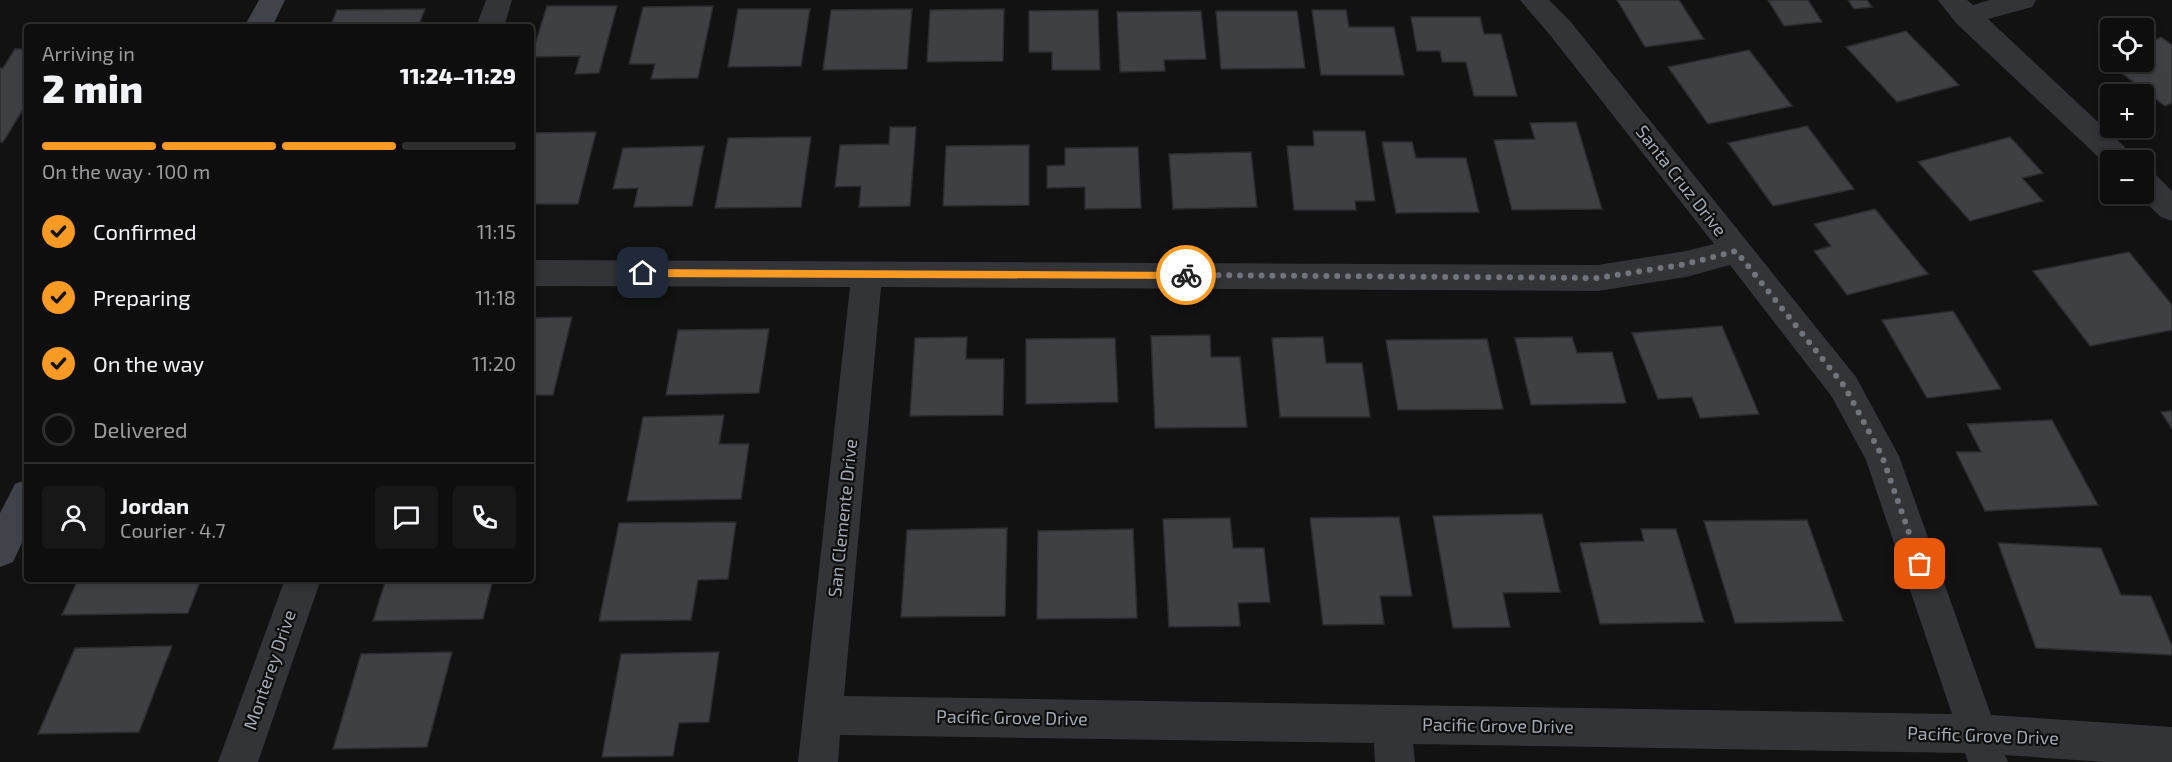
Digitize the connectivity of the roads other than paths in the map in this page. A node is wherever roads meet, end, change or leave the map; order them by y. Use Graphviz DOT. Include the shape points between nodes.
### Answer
graph roads {
  1 [pos="272,0"];
  2 [pos="500,0"];
  3 [pos="1533,0"];
  4 [pos="2023,0"];
  5 [pos="1959,8"];
  6 [pos="260,24"];
  7 [pos="491,24"];
  8 [pos="2109,150"];
  9 [pos="2154,192"];
  10 [pos="2172,209"];
  11 [pos="1736,251"];
  12 [pos="534,273"];
  13 [pos="867,273"];
  14 [pos="24,501"];
  15 [pos="0,550"];
  16 [pos="302,582"];
  17 [pos="823,716"];
  18 [pos="1392,724"];
  19 [pos="2172,747"];
  20 [pos="1983,748"];
  21 [pos="238,762"];
  22 [pos="818,762"];
  23 [pos="1395,762"];
  1 -- 6 [label="main road"];
  2 -- 7 [label="street"];
  3 -- 11 [label="street, Santa Cruz Drive" via="1560,28"];
  4 -- 5 [label="street"];
  5 -- 8 [label="street"];
  9 -- 10 [label="street"];
  11 -- 13 [label="street" via="1686,264 1598,278"];
  11 -- 20 [label="street, Santa Cruz Drive" via="1845,387 1882,456"];
  12 -- 13 [label="street"];
  13 -- 17 [label="street, San Clemente Drive"];
  14 -- 15 [label="main road"];
  16 -- 21 [label="street, Monterey Drive"];
  17 -- 18 [label="street, Pacific Grove Drive"];
  17 -- 22 [label="street, San Clemente Drive"];
  18 -- 20 [label="street, Pacific Grove Drive"];
  18 -- 23 [label="street"];
  19 -- 20 [label="street, Pacific Grove Drive"];
}
